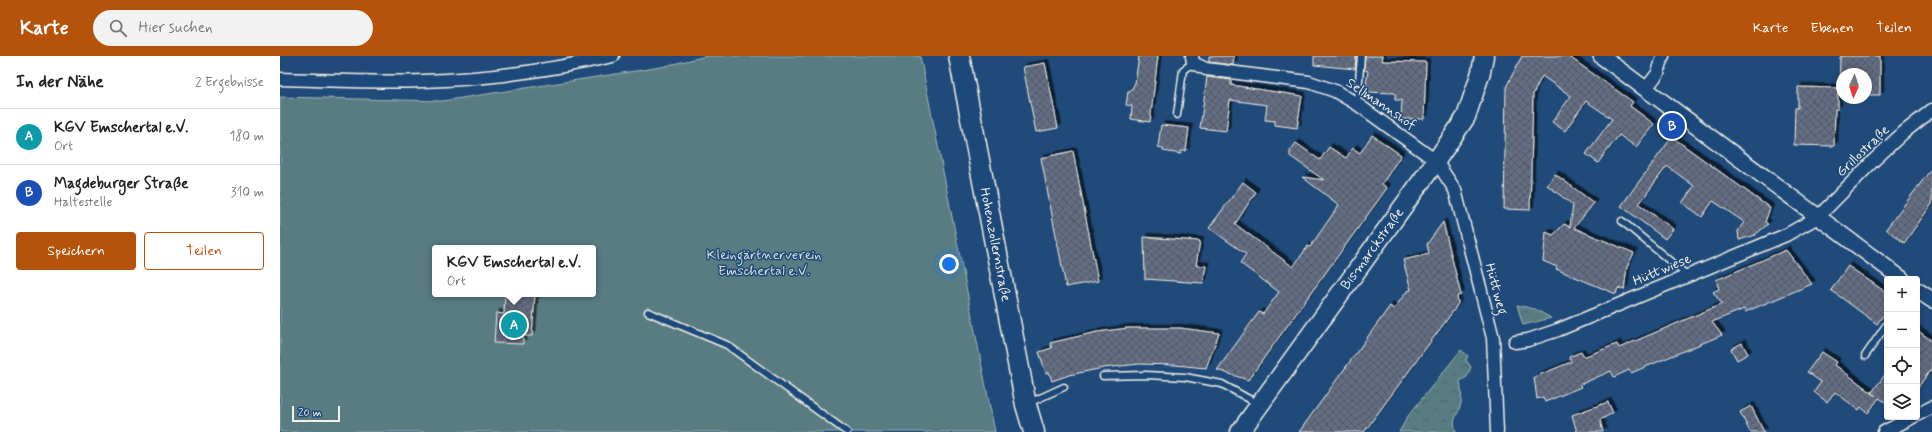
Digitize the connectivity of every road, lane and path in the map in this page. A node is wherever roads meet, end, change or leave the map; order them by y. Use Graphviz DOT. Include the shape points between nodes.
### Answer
graph roads {
  1 [pos="613,56"];
  2 [pos="959,56"];
  3 [pos="1361,56"];
  4 [pos="1484,56"];
  5 [pos="1601,56"];
  6 [pos="1663,56"];
  7 [pos="588,59"];
  8 [pos="1192,59"];
  9 [pos="280,79"];
  10 [pos="1645,90"];
  11 [pos="1357,104"];
  12 [pos="1932,110"];
  13 [pos="1177,115"];
  14 [pos="1436,161"];
  15 [pos="1818,217"];
  16 [pos="1622,221"];
  17 [pos="1688,276"];
  18 [pos="1898,276"];
  19 [pos="1920,292"];
  20 [pos="1932,300"];
  21 [pos="648,312"];
  22 [pos="1884,328"];
  23 [pos="1515,342"];
  24 [pos="1865,356"];
  25 [pos="1103,376"];
  26 [pos="1064,387"];
  27 [pos="1026,405"];
  28 [pos="1260,405"];
  29 [pos="1932,407"];
  30 [pos="1920,413"];
  31 [pos="1907,420"];
  32 [pos="847,432"];
  33 [pos="1034,432"];
  34 [pos="1240,432"];
  35 [pos="1497,432"];
  36 [pos="1884,432"];
  1 -- 7 [label="street"];
  2 -- 27 [label="main road, Hohenzollernstraße"];
  3 -- 11 [label="lane"];
  4 -- 14 [label="main road, Bismarckstraße" via="1466,117"];
  5 -- 10 [label="street"];
  6 -- 10 [label="street" via="1658,73"];
  7 -- 9 [label="street" via="507,74 423,81"];
  8 -- 11 [label="street, Sellmannshof" via="1206,69 1309,82 1336,91"];
  8 -- 13 [label="lane" via="1183,70"];
  10 -- 15 [label="street"];
  11 -- 14 [label="street, Sellmannshof"];
  12 -- 15 [label="street, Grillostraße" via="1873,161"];
  14 -- 28 [label="main road, Bismarckstraße"];
  14 -- 35 [label="street, Hüttweg" via="1455,190 1493,338"];
  15 -- 17 [label="street, Hüttwiese" via="1786,235"];
  15 -- 18 [label="street"];
  16 -- 17 [label="lane"];
  17 -- 23 [label="street, Hüttwiese" via="1558,330"];
  19 -- 20 [label="street"];
  21 -- 32 [label="lane" via="727,345"];
  22 -- 24 [label="lane"];
  25 -- 28 [label="lane" via="1185,377 1222,384"];
  26 -- 27 [label="lane"];
  27 -- 33 [label="main road, Hohenzollernstraße"];
  28 -- 34 [label="main road, Bismarckstraße"];
  29 -- 30 [label="street"];
  31 -- 36 [label="street"];
}
